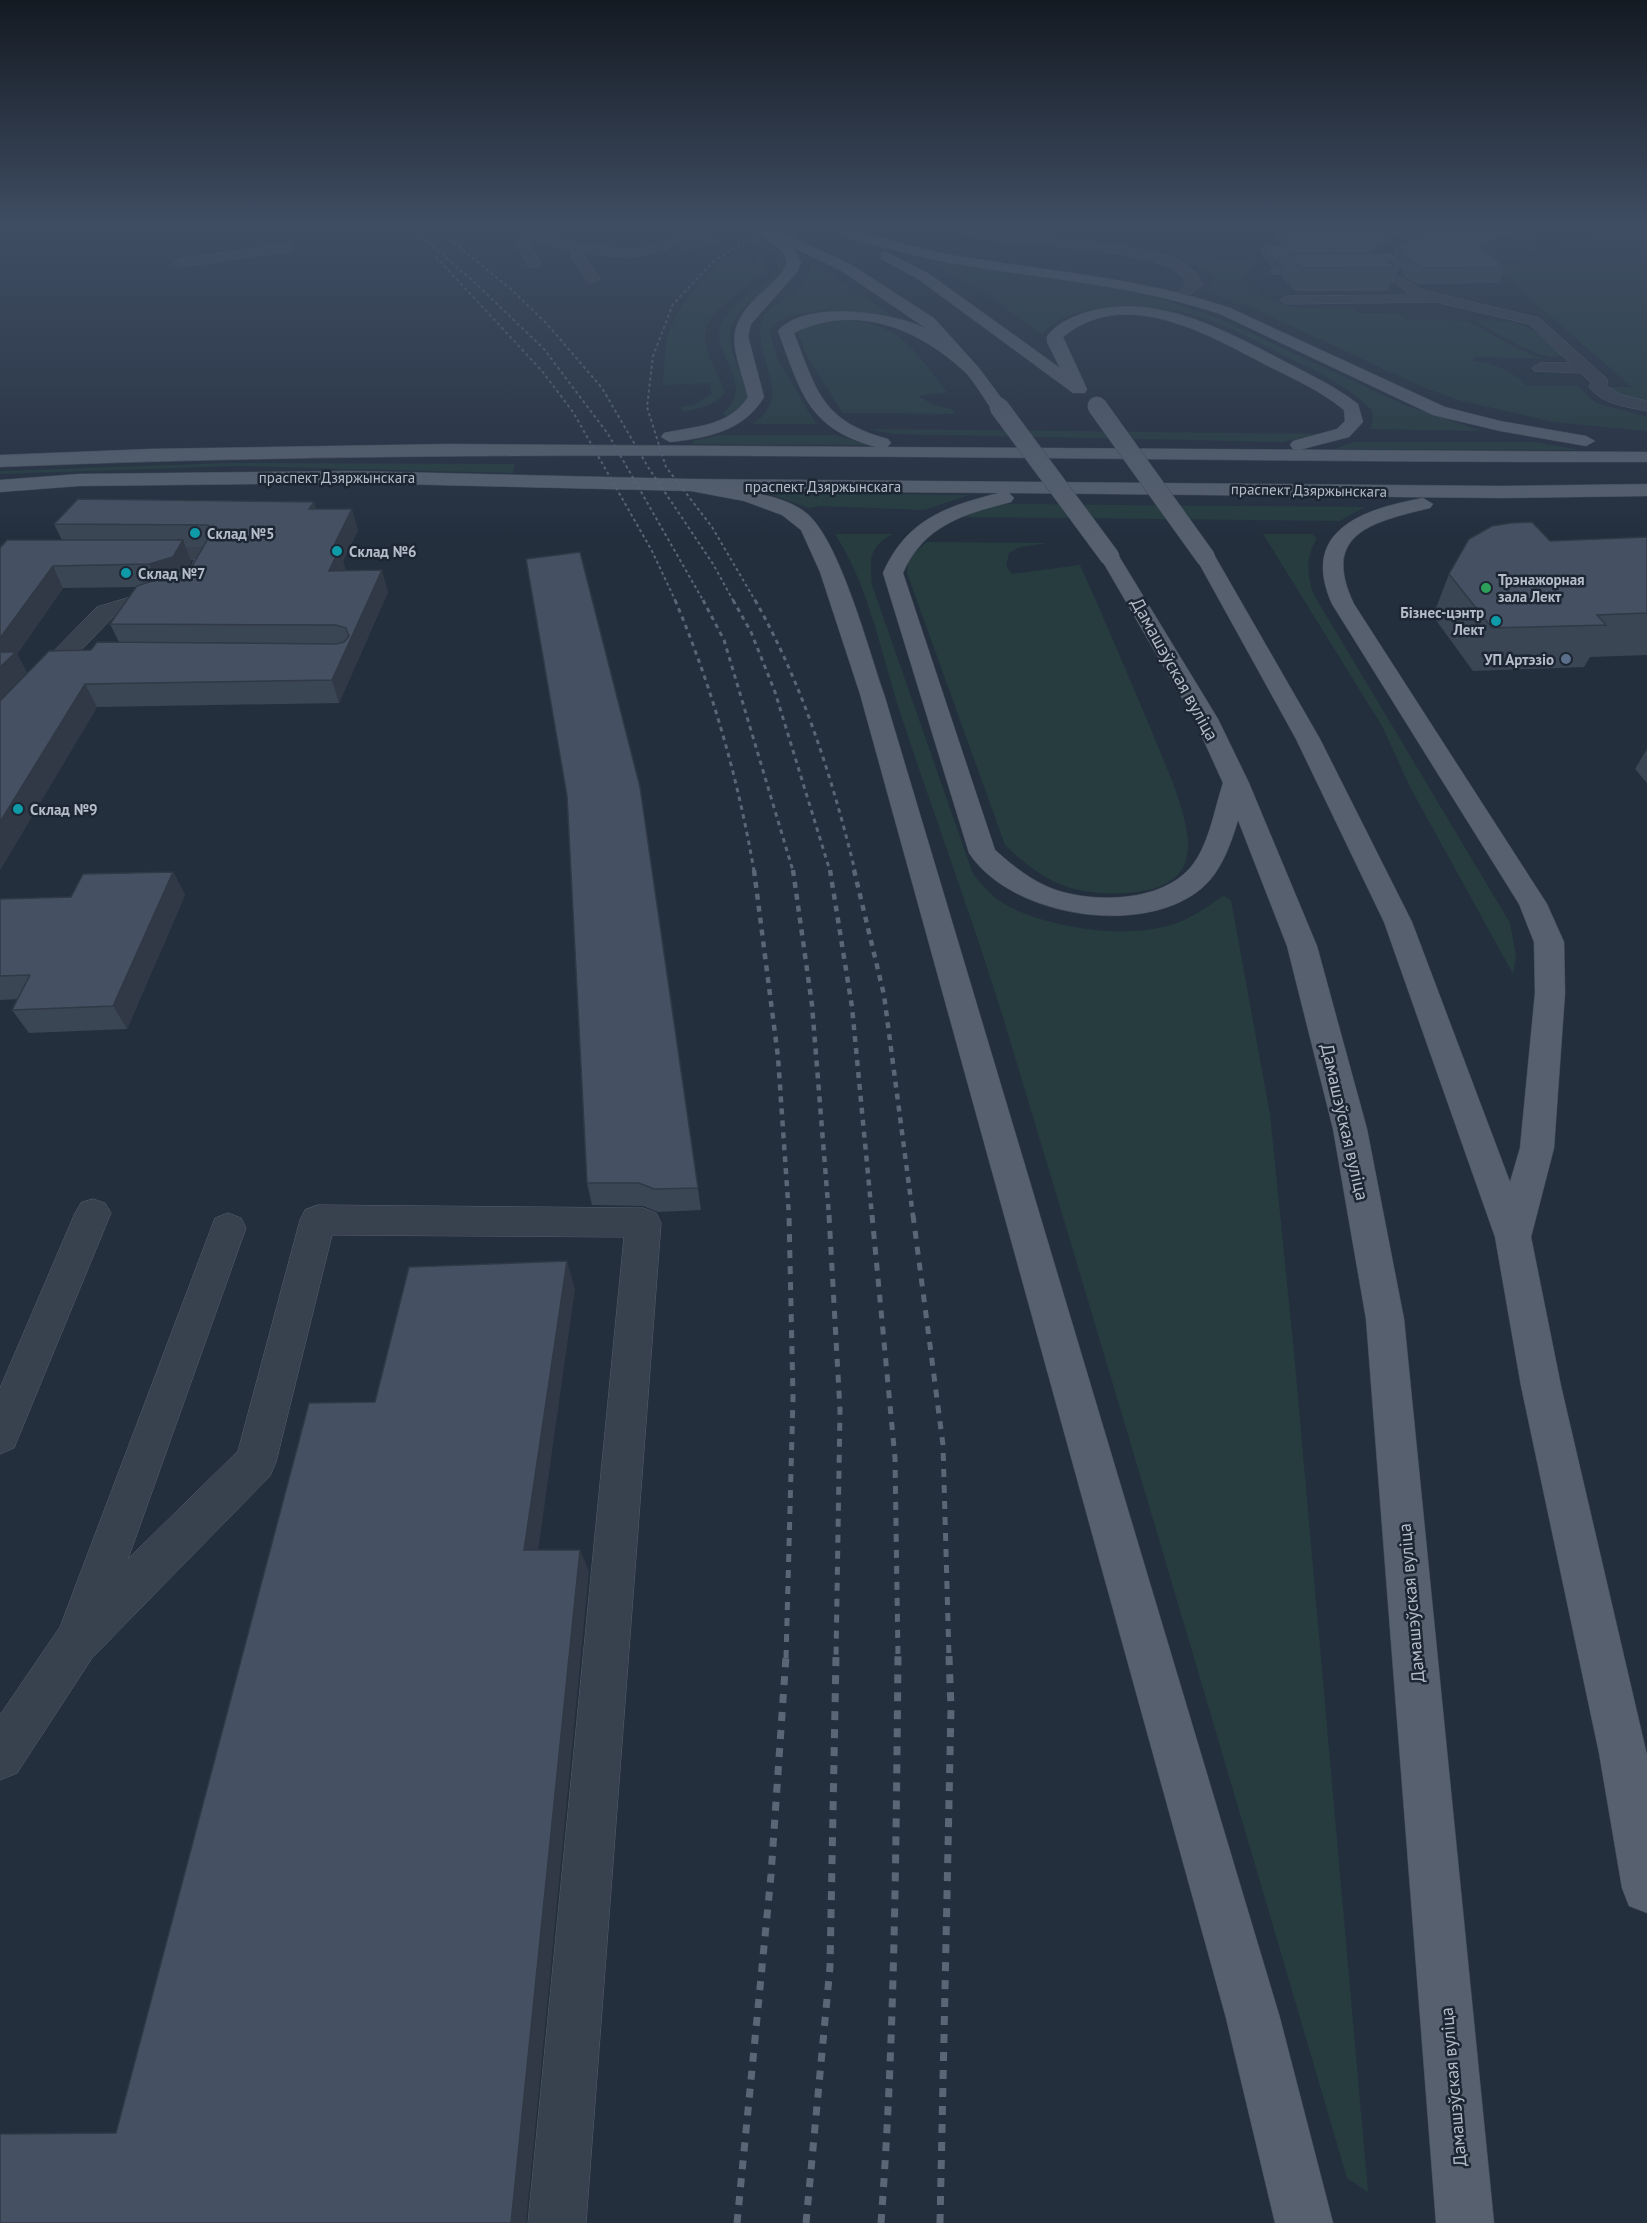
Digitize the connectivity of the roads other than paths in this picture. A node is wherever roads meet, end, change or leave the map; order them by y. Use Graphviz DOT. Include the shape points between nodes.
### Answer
graph roads {
  1 [pos="741,331"];
  2 [pos="787,331"];
  3 [pos="918,331"];
  4 [pos="937,331"];
  5 [pos="999,331"];
  6 [pos="1060,331"];
  7 [pos="1209,331"];
  8 [pos="1267,331"];
  9 [pos="1545,331"];
  10 [pos="1540,368"];
  11 [pos="1585,368"];
  12 [pos="972,371"];
  13 [pos="1079,389"];
  14 [pos="1647,406"];
  15 [pos="1647,446"];
  16 [pos="559,450"];
  17 [pos="973,453"];
  18 [pos="1202,456"];
  19 [pos="1647,457"];
  20 [pos="0,461"];
  21 [pos="691,485"];
  22 [pos="0,486"];
  23 [pos="1090,488"];
  24 [pos="1647,490"];
  25 [pos="1502,492"];
  26 [pos="128,553"];
  27 [pos="63,656"];
  28 [pos="98,656"];
  29 [pos="0,720"];
  30 [pos="1236,783"];
  31 [pos="93,1213"];
  32 [pos="228,1228"];
  33 [pos="1513,1237"];
  34 [pos="0,1435"];
  35 [pos="76,1642"];
  36 [pos="1623,1753"];
  37 [pos="0,1756"];
  38 [pos="1647,1818"];
  39 [pos="1647,1888"];
  40 [pos="557,2223"];
  41 [pos="1304,2223"];
  42 [pos="1465,2223"];
  1 -- 16 [label="main road" via="756,397 749,409 731,422 701,432"];
  2 -- 17 [label="main road" via="811,395 840,429 852,436 896,445"];
  3 -- 12 [label="main road"];
  4 -- 12 [label="main road, Дамашэўская вуліца"];
  5 -- 13 [label="main road"];
  6 -- 13 [label="main road" via="1055,336"];
  7 -- 18 [label="main road" via="1326,389 1352,408 1354,422 1327,439"];
  8 -- 15 [label="main road" via="1440,411 1523,431"];
  9 -- 11 [label="lane"];
  10 -- 11 [label="lane"];
  11 -- 14 [label="lane" via="1600,382 1597,387 1616,399"];
  12 -- 30 [label="main road, Дамашэўская вуліца, bridge" via="1110,557 1206,719"];
  13 -- 33 [label="main road, bridge" via="1097,406 1206,558 1308,739 1398,922"];
  16 -- 17 [label="main road, праспект Дзяржынскага"];
  16 -- 20 [label="main road, праспект Дзяржынскага" via="114,455"];
  17 -- 18 [label="main road, праспект Дзяржынскага"];
  18 -- 19 [label="main road, праспект Дзяржынскага"];
  21 -- 22 [label="main road, праспект Дзяржынскага" via="354,477 80,480"];
  21 -- 23 [label="main road, праспект Дзяржынскага"];
  21 -- 41 [label="main road" via="748,497 798,516 825,559 872,694 1252,2018"];
  23 -- 25 [label="main road, праспект Дзяржынскага"];
  23 -- 30 [label="main road" via="1004,498 948,514 935,520 906,546 893,573 983,853 1008,877 1046,896 1076,904 1114,906 1158,901 1192,883 1209,862"];
  24 -- 25 [label="main road, праспект Дзяржынскага"];
  25 -- 33 [label="main road" via="1381,513 1340,538 1331,563 1343,604 1533,903 1549,942 1550,993 1537,1148"];
  26 -- 27 [label="lane" via="210,553 191,585 105,612"];
  27 -- 28 [label="lane"];
  27 -- 29 [label="lane"];
  30 -- 42 [label="main road, Дамашэўская вуліца" via="1302,946 1350,1129 1385,1319"];
  31 -- 34 [label="lane"];
  32 -- 35 [label="lane"];
  33 -- 36 [label="main road"];
  35 -- 37 [label="lane"];
  35 -- 40 [label="lane" via="256,1462 318,1220 643,1223"];
  36 -- 38 [label="main road"];
  36 -- 39 [label="main road"];
}
